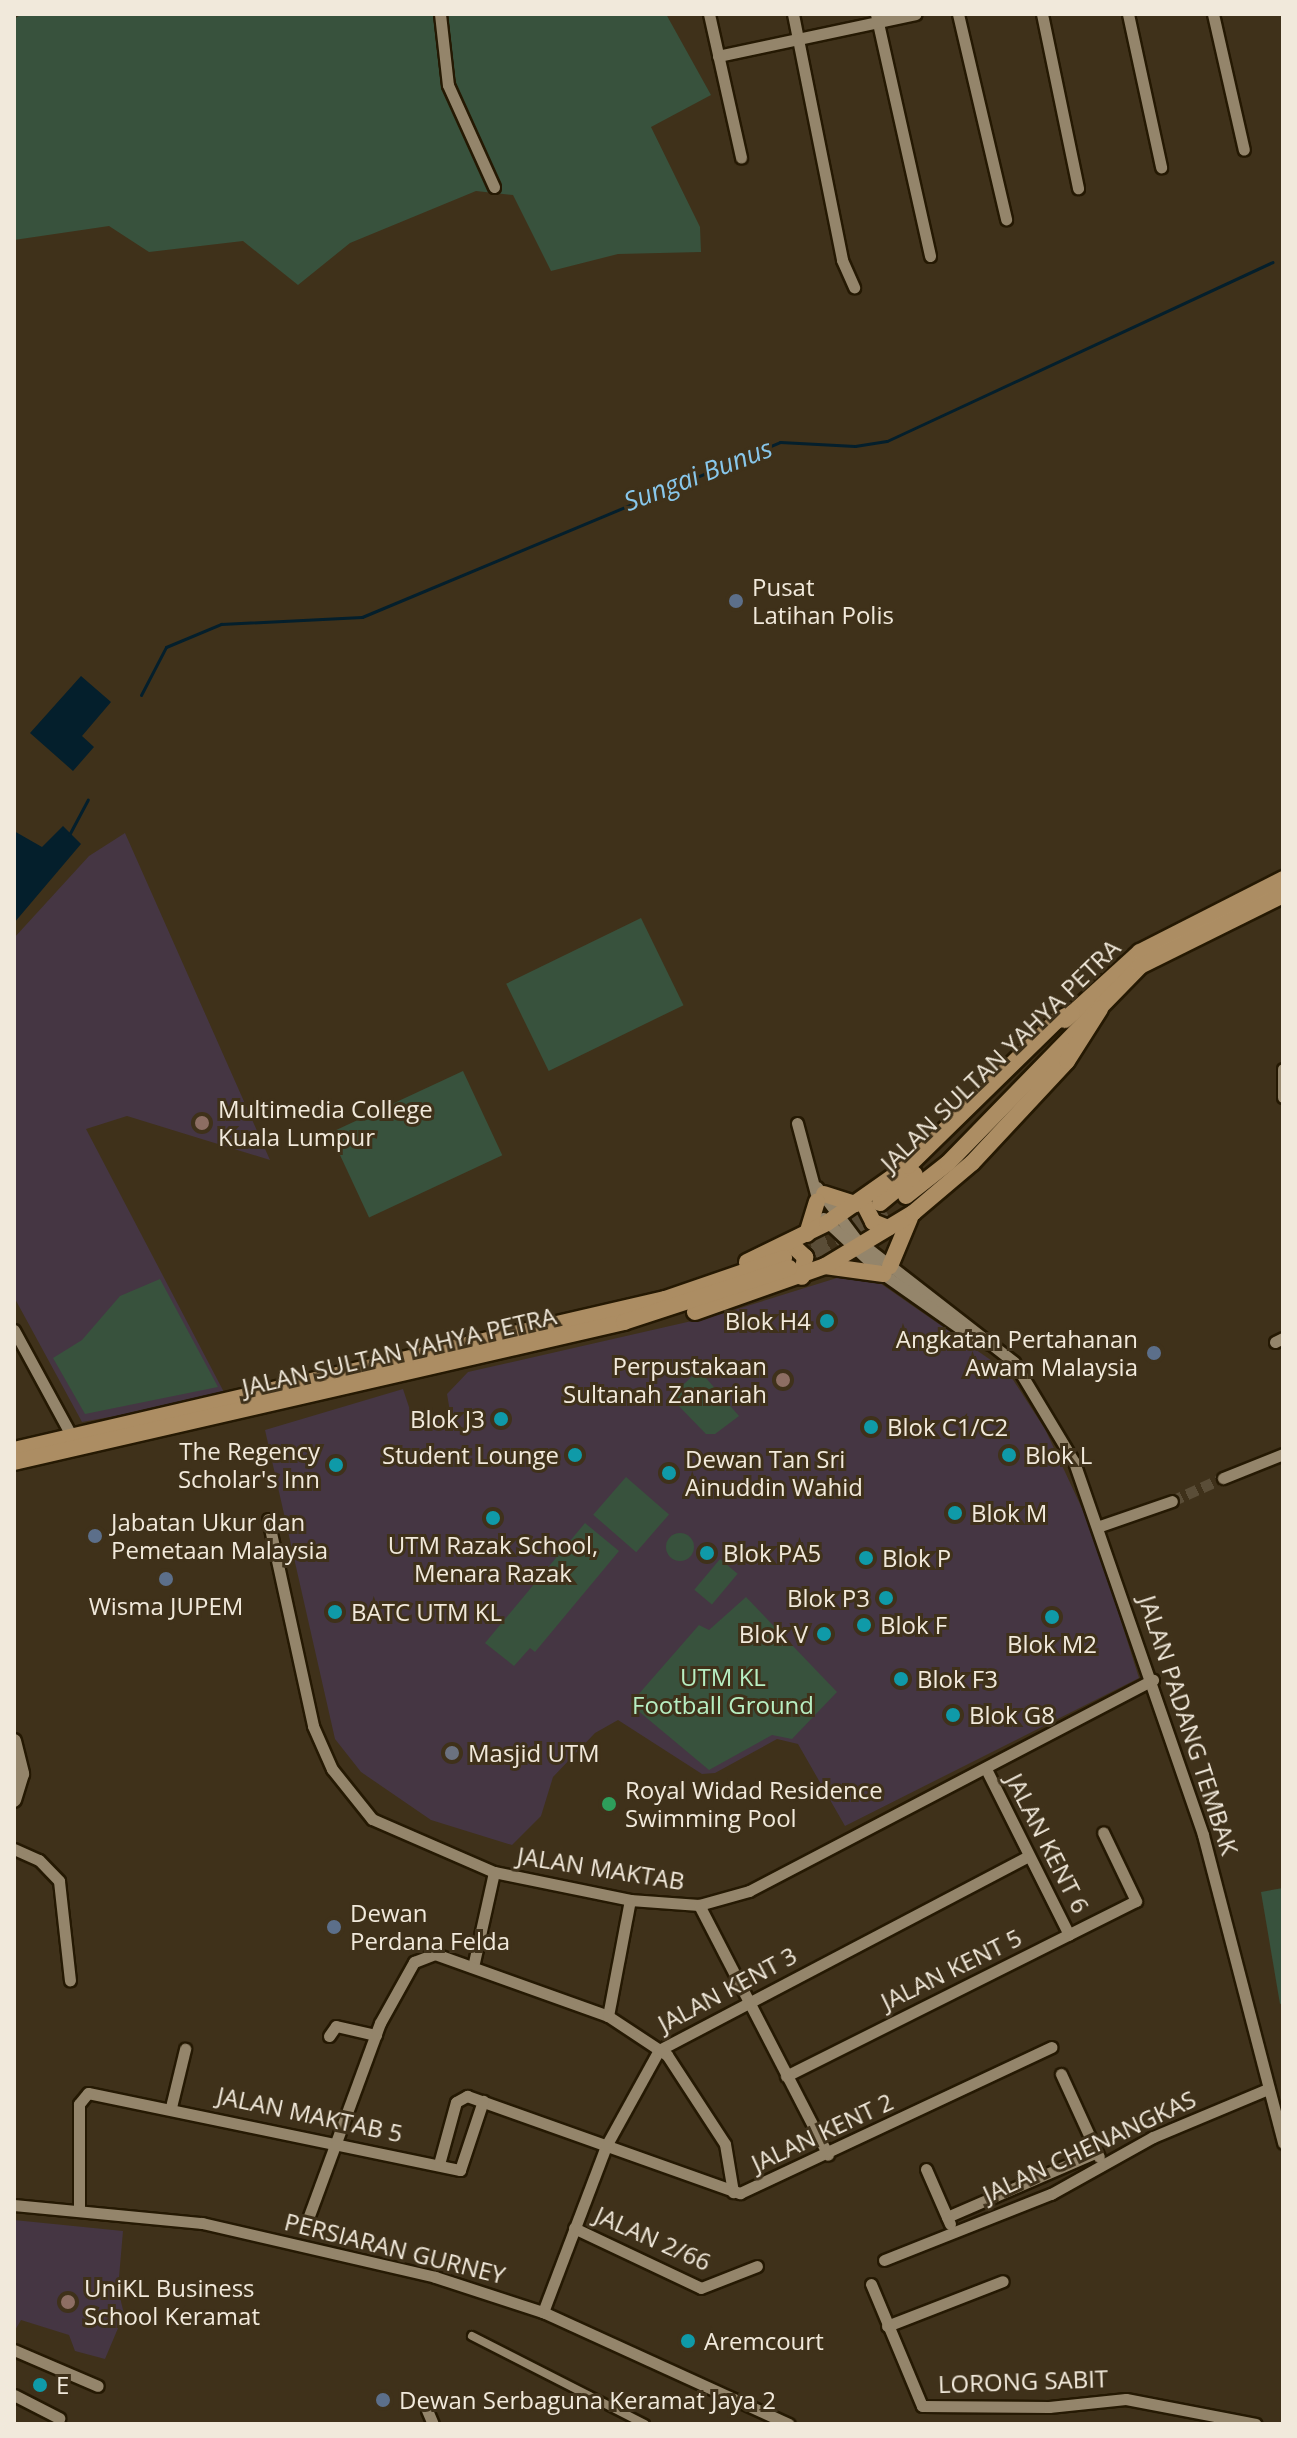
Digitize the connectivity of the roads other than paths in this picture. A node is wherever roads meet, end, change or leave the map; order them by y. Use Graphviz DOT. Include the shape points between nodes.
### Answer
graph roads {
  1 [pos="440,14"];
  2 [pos="709,14"];
  3 [pos="793,14"];
  4 [pos="916,14"];
  5 [pos="958,14"];
  6 [pos="1042,14"];
  7 [pos="1128,14"];
  8 [pos="1213,14"];
  9 [pos="877,18"];
  10 [pos="798,39"];
  11 [pos="718,56"];
  12 [pos="1244,150"];
  13 [pos="741,157"];
  14 [pos="1161,167"];
  15 [pos="494,187"];
  16 [pos="1078,188"];
  17 [pos="1006,219"];
  18 [pos="930,256"];
  19 [pos="854,287"];
  20 [pos="1283,879"];
  21 [pos="1283,895"];
  22 [pos="1100,1009"];
  23 [pos="1072,1013"];
  24 [pos="1283,1069"];
  25 [pos="1283,1097"];
  26 [pos="797,1123"];
  27 [pos="819,1194"];
  28 [pos="859,1202"];
  29 [pos="913,1213"];
  30 [pos="884,1214"];
  31 [pos="831,1220"];
  32 [pos="807,1234"];
  33 [pos="858,1248"];
  34 [pos="791,1262"];
  35 [pos="825,1266"];
  36 [pos="886,1270"];
  37 [pos="582,1325"];
  38 [pos="14,1330"];
  39 [pos="238,1407"];
  40 [pos="72,1437"];
  41 [pos="14,1450"];
  42 [pos="1283,1454"];
  43 [pos="14,1462"];
  44 [pos="1223,1478"];
  45 [pos="1172,1501"];
  46 [pos="268,1519"];
  47 [pos="1100,1526"];
  48 [pos="1153,1680"];
  49 [pos="14,1741"];
  50 [pos="987,1771"];
  51 [pos="14,1800"];
  52 [pos="1103,1832"];
  53 [pos="14,1849"];
  54 [pos="1028,1856"];
  55 [pos="494,1872"];
  56 [pos="630,1900"];
  57 [pos="699,1905"];
  58 [pos="1069,1935"];
  59 [pos="473,1967"];
  60 [pos="70,1980"];
  61 [pos="749,2002"];
  62 [pos="608,2016"];
  63 [pos="376,2035"];
  64 [pos="329,2036"];
  65 [pos="1051,2047"];
  66 [pos="185,2049"];
  67 [pos="659,2050"];
  68 [pos="1061,2074"];
  69 [pos="786,2076"];
  70 [pos="1268,2089"];
  71 [pos="483,2101"];
  72 [pos="171,2107"];
  73 [pos="336,2143"];
  74 [pos="1283,2143"];
  75 [pos="606,2146"];
  76 [pos="1097,2152"];
  77 [pos="828,2155"];
  78 [pos="439,2164"];
  79 [pos="1103,2165"];
  80 [pos="926,2169"];
  81 [pos="733,2192"];
  82 [pos="14,2205"];
  83 [pos="79,2210"];
  84 [pos="947,2217"];
  85 [pos="306,2224"];
  86 [pos="574,2228"];
  87 [pos="953,2232"];
  88 [pos="884,2260"];
  89 [pos="757,2266"];
  90 [pos="1003,2281"];
  91 [pos="871,2284"];
  92 [pos="543,2312"];
  93 [pos="887,2326"];
  94 [pos="472,2336"];
  95 [pos="14,2350"];
  96 [pos="98,2386"];
  97 [pos="14,2395"];
  98 [pos="427,2410"];
  99 [pos="59,2418"];
  100 [pos="433,2424"];
  101 [pos="645,2424"];
  102 [pos="789,2424"];
  103 [pos="1256,2424"];
  1 -- 15 [label="street" via="448,85"];
  2 -- 11 [label="street"];
  3 -- 10 [label="street"];
  4 -- 9 [label="street"];
  5 -- 17 [label="street"];
  6 -- 16 [label="street"];
  7 -- 14 [label="street"];
  8 -- 12 [label="street"];
  9 -- 10 [label="street"];
  9 -- 18 [label="street"];
  10 -- 11 [label="street"];
  10 -- 19 [label="street" via="842,260"];
  11 -- 13 [label="street"];
  20 -- 23 [label="main road, JALAN SULTAN YAHYA PETRA" via="1140,952"];
  21 -- 22 [label="main road, JALAN SULTAN YAHYA PETRA" via="1151,959"];
  22 -- 29 [label="main road" via="1067,1061 972,1163"];
  22 -- 30 [label="main road, JALAN SULTAN YAHYA PETRA" via="948,1163"];
  23 -- 28 [label="main road" via="1045,1031 908,1166"];
  23 -- 30 [label="main road, JALAN SULTAN YAHYA PETRA"];
  24 -- 25 [label="street"];
  26 -- 27 [label="street, JALAN PADANG TEMBAK"];
  27 -- 28 [label="main road"];
  27 -- 31 [label="street, JALAN PADANG TEMBAK"];
  27 -- 32 [label="main road"];
  28 -- 30 [label="main road" via="873,1222"];
  28 -- 31 [label="main road"];
  29 -- 30 [label="main road"];
  29 -- 36 [label="main road"];
  30 -- 33 [label="main road"];
  31 -- 32 [label="main road"];
  31 -- 33 [label="street, JALAN PADANG TEMBAK"];
  32 -- 34 [label="main road"];
  33 -- 35 [label="main road"];
  33 -- 36 [label="street, JALAN PADANG TEMBAK"];
  34 -- 35 [label="main road"];
  34 -- 37 [label="main road" via="724,1272"];
  34 -- 37 [label="main road, JALAN SULTAN YAHYA PETRA" via="749,1286"];
  35 -- 36 [label="main road"];
  36 -- 47 [label="street, JALAN PADANG TEMBAK" via="1014,1362 1047,1412"];
  37 -- 39 [label="main road, JALAN SULTAN YAHYA PETRA"];
  38 -- 40 [label="street"];
  39 -- 40 [label="main road, JALAN SULTAN YAHYA PETRA"];
  39 -- 43 [label="main road, JALAN SULTAN YAHYA PETRA"];
  40 -- 41 [label="main road, JALAN SULTAN YAHYA PETRA"];
  42 -- 44 [label="street"];
  45 -- 47 [label="street"];
  46 -- 55 [label="street, JALAN MAKTAB" via="313,1726 332,1769 386,1828"];
  47 -- 48 [label="street, JALAN PADANG TEMBAK"];
  48 -- 50 [label="street, JALAN MAKTAB"];
  48 -- 70 [label="street, JALAN PADANG TEMBAK" via="1203,1835"];
  49 -- 51 [label="street" via="22,1774"];
  50 -- 54 [label="street, JALAN KENT 6"];
  50 -- 57 [label="street, JALAN MAKTAB" via="770,1882"];
  52 -- 58 [label="street, JALAN KENT 5" via="1136,1901"];
  53 -- 60 [label="street" via="39,1860 59,1881"];
  54 -- 58 [label="street, JALAN KENT 6"];
  54 -- 61 [label="street, JALAN KENT 3"];
  55 -- 56 [label="street, JALAN MAKTAB"];
  55 -- 59 [label="street"];
  56 -- 57 [label="street, JALAN MAKTAB"];
  56 -- 62 [label="street"];
  57 -- 61 [label="street"];
  58 -- 69 [label="street, JALAN KENT 5"];
  59 -- 62 [label="street"];
  59 -- 63 [label="street" via="435,1954 414,1962"];
  61 -- 67 [label="street, JALAN KENT 3"];
  61 -- 69 [label="street"];
  62 -- 67 [label="street"];
  63 -- 64 [label="street" via="336,2026"];
  63 -- 73 [label="street"];
  65 -- 77 [label="street, JALAN KENT 2"];
  66 -- 72 [label="street"];
  67 -- 75 [label="street, JALAN KENT 3"];
  67 -- 81 [label="street" via="678,2066 725,2144"];
  68 -- 76 [label="street"];
  69 -- 77 [label="street"];
  70 -- 74 [label="street, JALAN PADANG TEMBAK"];
  70 -- 79 [label="street, JALAN CHENANGKAS"];
  71 -- 75 [label="street"];
  71 -- 78 [label="street" via="467,2096 456,2102"];
  71 -- 78 [label="street, JALAN MAKTAB 5" via="464,2169"];
  72 -- 73 [label="street, JALAN MAKTAB 5"];
  72 -- 83 [label="street, JALAN MAKTAB 5" via="93,2092 81,2098"];
  73 -- 78 [label="street, JALAN MAKTAB 5"];
  73 -- 85 [label="street"];
  75 -- 81 [label="street, JALAN KENT 2"];
  75 -- 86 [label="street, JALAN KENT 3"];
  76 -- 79 [label="street"];
  76 -- 84 [label="street"];
  77 -- 81 [label="street, JALAN KENT 2" via="751,2190"];
  79 -- 87 [label="street, JALAN CHENANGKAS"];
  80 -- 84 [label="street"];
  82 -- 83 [label="street, PERSIARAN GURNEY"];
  83 -- 92 [label="street, PERSIARAN GURNEY" via="202,2223 435,2277"];
  84 -- 87 [label="street"];
  86 -- 89 [label="street, JALAN 2/66" via="701,2288"];
  86 -- 92 [label="street, JALAN KENT 3"];
  87 -- 88 [label="street, JALAN CHENANGKAS"];
  90 -- 93 [label="street"];
  91 -- 93 [label="street, LORONG SABIT"];
  92 -- 102 [label="street, PERSIARAN GURNEY"];
  93 -- 103 [label="street, LORONG SABIT" via="922,2406 1049,2407 1126,2399"];
  94 -- 101 [label="street"];
  95 -- 96 [label="street"];
  97 -- 99 [label="street"];
  98 -- 100 [label="street"];
}
